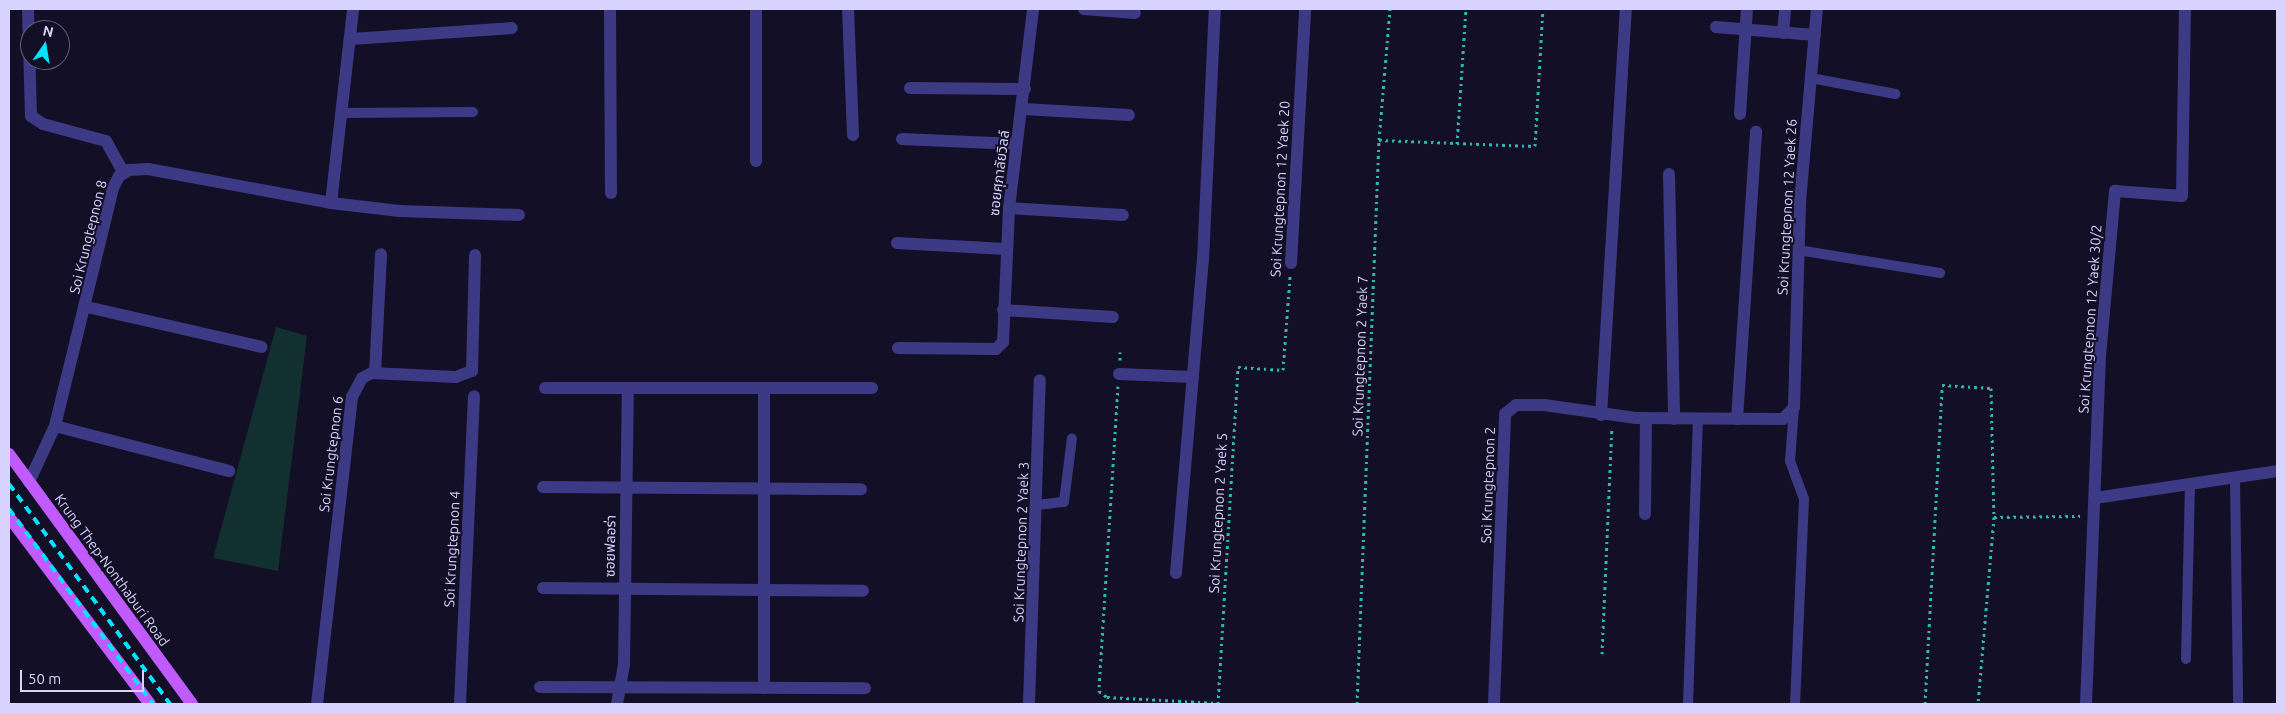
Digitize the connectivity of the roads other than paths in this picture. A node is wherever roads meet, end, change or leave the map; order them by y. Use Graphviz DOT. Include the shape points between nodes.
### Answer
graph roads {
  1 [pos="28,9"];
  2 [pos="353,9"];
  3 [pos="610,9"];
  4 [pos="756,9"];
  5 [pos="848,9"];
  6 [pos="1033,9"];
  7 [pos="1084,9"];
  8 [pos="1215,9"];
  9 [pos="1305,9"];
  10 [pos="1626,9"];
  11 [pos="1748,9"];
  12 [pos="1784,9"];
  13 [pos="1817,9"];
  14 [pos="2185,9"];
  15 [pos="1135,13"];
  16 [pos="1716,27"];
  17 [pos="512,28"];
  18 [pos="1746,31"];
  19 [pos="1783,33"];
  20 [pos="1815,35"];
  21 [pos="351,39"];
  22 [pos="1811,78"];
  23 [pos="910,88"];
  24 [pos="1025,89"];
  25 [pos="1896,94"];
  26 [pos="1023,109"];
  27 [pos="473,112"];
  28 [pos="342,113"];
  29 [pos="1740,114"];
  30 [pos="1129,115"];
  31 [pos="1756,132"];
  32 [pos="853,135"];
  33 [pos="902,139"];
  34 [pos="1016,144"];
  35 [pos="756,161"];
  36 [pos="124,173"];
  37 [pos="1669,174"];
  38 [pos="611,193"];
  39 [pos="332,203"];
  40 [pos="1009,208"];
  41 [pos="518,215"];
  42 [pos="1123,215"];
  43 [pos="898,243"];
  44 [pos="1006,249"];
  45 [pos="1798,250"];
  46 [pos="381,254"];
  47 [pos="476,255"];
  48 [pos="1291,263"];
  49 [pos="1940,273"];
  50 [pos="87,307"];
  51 [pos="1003,310"];
  52 [pos="1113,317"];
  53 [pos="261,347"];
  54 [pos="898,348"];
  55 [pos="375,373"];
  56 [pos="1119,374"];
  57 [pos="1192,377"];
  58 [pos="1040,380"];
  59 [pos="545,388"];
  60 [pos="628,388"];
  61 [pos="764,388"];
  62 [pos="872,388"];
  63 [pos="474,396"];
  64 [pos="1794,407"];
  65 [pos="1607,415"];
  66 [pos="1646,418"];
  67 [pos="1674,419"];
  68 [pos="1698,419"];
  69 [pos="1737,419"];
  70 [pos="55,426"];
  71 [pos="1072,438"];
  72 [pos="9,454"];
  73 [pos="229,471"];
  74 [pos="2277,471"];
  75 [pos="2236,477"];
  76 [pos="29,482"];
  77 [pos="2190,484"];
  78 [pos="543,487"];
  79 [pos="626,488"];
  80 [pos="764,489"];
  81 [pos="861,490"];
  82 [pos="2095,498"];
  83 [pos="1038,504"];
  84 [pos="1646,514"];
  85 [pos="9,517"];
  86 [pos="1176,573"];
  87 [pos="543,588"];
  88 [pos="625,588"];
  89 [pos="764,590"];
  90 [pos="863,591"];
  91 [pos="2186,659"];
  92 [pos="540,687"];
  93 [pos="620,687"];
  94 [pos="764,688"];
  95 [pos="865,688"];
  96 [pos="150,704"];
  97 [pos="192,704"];
  98 [pos="317,704"];
  99 [pos="460,704"];
  100 [pos="617,704"];
  101 [pos="1029,704"];
  102 [pos="1494,704"];
  103 [pos="1688,704"];
  104 [pos="1796,704"];
  105 [pos="2086,704"];
  106 [pos="2238,704"];
  1 -- 36 [label="street" via="32,116 43,124 106,141"];
  2 -- 21 [label="street"];
  3 -- 38 [label="street"];
  4 -- 35 [label="street"];
  5 -- 32 [label="street"];
  6 -- 24 [label="street, ซอยศุภาลัยวิลล์"];
  7 -- 15 [label="street"];
  8 -- 57 [label="street" via="1203,260"];
  9 -- 48 [label="street, Soi Krungtepnon 12 Yaek 20"];
  10 -- 65 [label="street"];
  11 -- 18 [label="street"];
  12 -- 19 [label="street"];
  13 -- 20 [label="street, Soi Krungtepnon 12 Yaek 26"];
  14 -- 82 [label="street, Soi Krungtepnon 12 Yaek 30/2" via="2182,196 2115,191 2100,356"];
  16 -- 18 [label="street"];
  17 -- 21 [label="street"];
  18 -- 19 [label="street"];
  18 -- 29 [label="street"];
  19 -- 20 [label="street"];
  20 -- 22 [label="street, Soi Krungtepnon 12 Yaek 26"];
  21 -- 28 [label="street"];
  22 -- 25 [label="lane"];
  22 -- 45 [label="street, Soi Krungtepnon 12 Yaek 26"];
  23 -- 24 [label="street"];
  24 -- 26 [label="street, ซอยศุภาลัยวิลล์"];
  26 -- 30 [label="street"];
  26 -- 34 [label="street, ซอยศุภาลัยวิลล์"];
  27 -- 28 [label="lane"];
  28 -- 39 [label="street"];
  31 -- 69 [label="street"];
  33 -- 34 [label="street"];
  34 -- 40 [label="street, ซอยศุภาลัยวิลล์"];
  36 -- 39 [label="street, Soi Krungtepnon 8" via="141,168"];
  36 -- 50 [label="street, Soi Krungtepnon 8" via="113,188"];
  37 -- 67 [label="street"];
  39 -- 41 [label="street, Soi Krungtepnon 8" via="400,211"];
  40 -- 42 [label="street"];
  40 -- 44 [label="street, ซอยศุภาลัยวิลล์"];
  43 -- 44 [label="street"];
  44 -- 51 [label="street, ซอยศุภาลัยวิลล์"];
  45 -- 49 [label="lane"];
  45 -- 64 [label="street, Soi Krungtepnon 12 Yaek 26"];
  46 -- 55 [label="street"];
  47 -- 55 [label="street" via="472,371 456,377"];
  50 -- 53 [label="street"];
  50 -- 70 [label="street, Soi Krungtepnon 8"];
  51 -- 52 [label="street"];
  51 -- 54 [label="street, ซอยศุภาลัยวิลล์" via="1003,342 996,349"];
  55 -- 98 [label="street, Soi Krungtepnon 6" via="362,378 352,397"];
  56 -- 57 [label="street"];
  57 -- 86 [label="street"];
  58 -- 83 [label="street, Soi Krungtepnon 2 Yaek 3"];
  59 -- 60 [label="street"];
  60 -- 61 [label="street"];
  60 -- 79 [label="street, ซอยฟลอร่า"];
  61 -- 62 [label="street"];
  61 -- 80 [label="street"];
  63 -- 99 [label="street, Soi Krungtepnon 4"];
  64 -- 69 [label="street, Soi Krungtepnon 2" via="1783,419"];
  64 -- 104 [label="lane" via="1790,461 1804,499"];
  65 -- 66 [label="street, Soi Krungtepnon 2"];
  65 -- 102 [label="street, Soi Krungtepnon 2" via="1544,405 1516,405 1505,414"];
  66 -- 67 [label="street, Soi Krungtepnon 2"];
  66 -- 84 [label="street"];
  67 -- 68 [label="street, Soi Krungtepnon 2"];
  68 -- 69 [label="street, Soi Krungtepnon 2"];
  68 -- 103 [label="lane"];
  70 -- 73 [label="street"];
  70 -- 76 [label="street, Soi Krungtepnon 8"];
  71 -- 83 [label="lane" via="1064,502"];
  72 -- 76 [label="main road, Krung Thep-Nonthaburi Road"];
  74 -- 75 [label="street"];
  75 -- 77 [label="street"];
  75 -- 106 [label="lane"];
  76 -- 97 [label="main road, Krung Thep-Nonthaburi Road"];
  77 -- 82 [label="street"];
  77 -- 91 [label="lane"];
  78 -- 79 [label="street"];
  79 -- 80 [label="street"];
  79 -- 88 [label="street, ซอยฟลอร่า"];
  80 -- 81 [label="street"];
  80 -- 89 [label="street"];
  82 -- 105 [label="street, Soi Krungtepnon 12 Yaek 30/2"];
  83 -- 101 [label="street, Soi Krungtepnon 2 Yaek 3"];
  85 -- 96 [label="main road"];
  87 -- 88 [label="street"];
  88 -- 89 [label="street"];
  88 -- 93 [label="street, ซอยฟลอร่า"];
  89 -- 90 [label="street"];
  89 -- 94 [label="street"];
  92 -- 93 [label="street"];
  93 -- 94 [label="street"];
  93 -- 100 [label="street, ซอยฟลอร่า"];
  94 -- 95 [label="street"];
}
